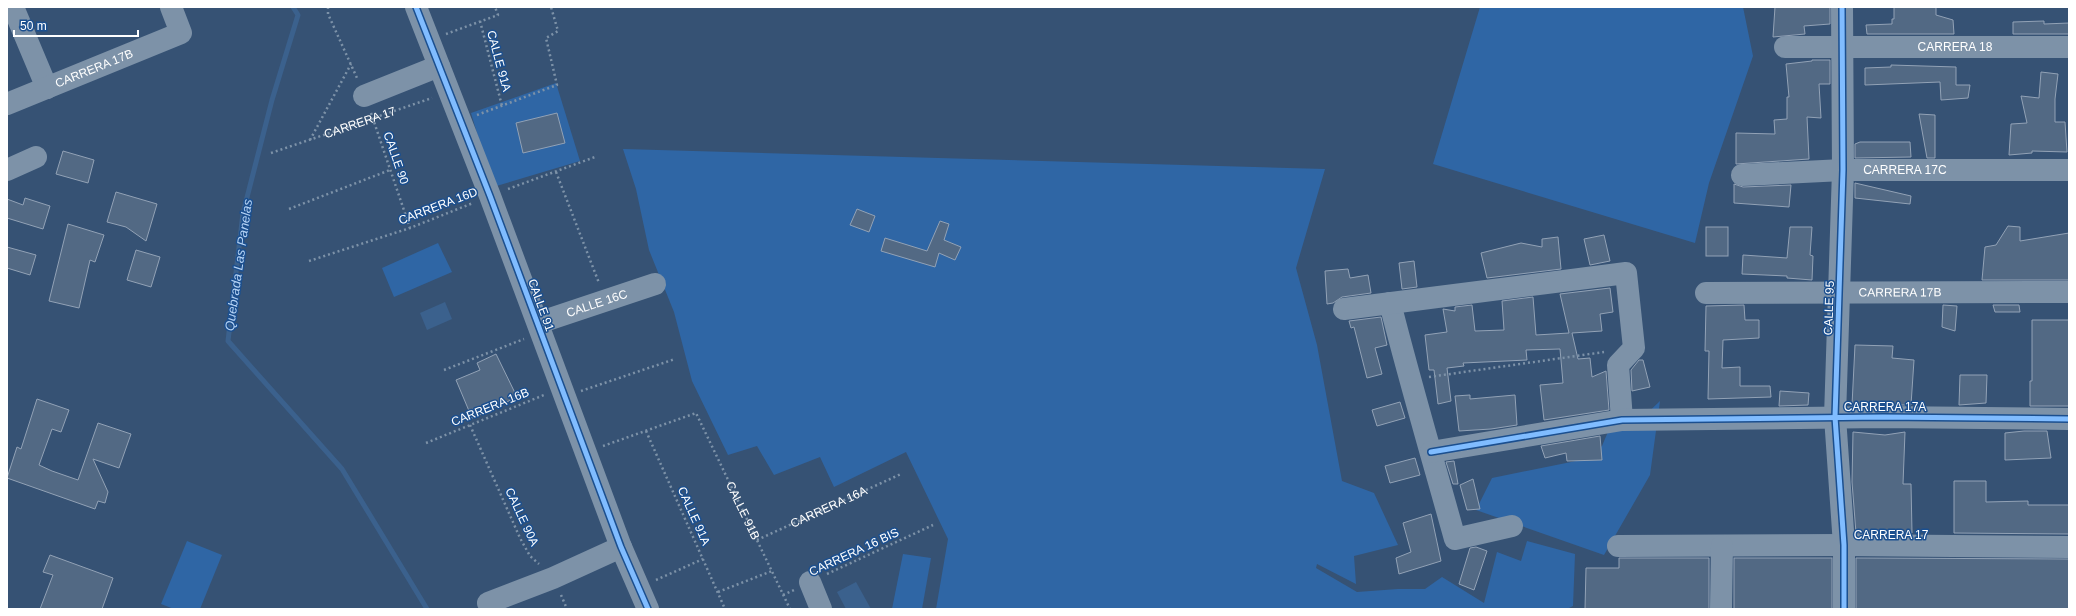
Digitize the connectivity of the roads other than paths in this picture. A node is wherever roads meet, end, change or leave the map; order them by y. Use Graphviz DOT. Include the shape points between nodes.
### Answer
graph roads {
  1 [pos="171,7"];
  2 [pos="416,7"];
  3 [pos="1842,7"];
  4 [pos="20,9"];
  5 [pos="1785,47"];
  6 [pos="2069,47"];
  7 [pos="1842,48"];
  8 [pos="440,66"];
  9 [pos="47,88"];
  10 [pos="364,96"];
  11 [pos="7,104"];
  12 [pos="36,157"];
  13 [pos="7,170"];
  14 [pos="1843,170"];
  15 [pos="2069,170"];
  16 [pos="1742,175"];
  17 [pos="655,284"];
  18 [pos="2069,292"];
  19 [pos="1706,293"];
  20 [pos="1840,294"];
  21 [pos="1390,303"];
  22 [pos="1344,310"];
  23 [pos="539,328"];
  24 [pos="1835,417"];
  25 [pos="2069,419"];
  26 [pos="1622,420"];
  27 [pos="1431,452"];
  28 [pos="1512,526"];
  29 [pos="1844,545"];
  30 [pos="1618,546"];
  31 [pos="1722,546"];
  32 [pos="621,547"];
  33 [pos="2069,547"];
  34 [pos="810,582"];
  35 [pos="488,603"];
  36 [pos="648,609"];
  37 [pos="821,609"];
  38 [pos="1721,609"];
  39 [pos="1844,609"];
  1 -- 9 [label="street, CARRERA 17B" via="181,33"];
  2 -- 8 [label="street, CALLE 91"];
  3 -- 7 [label="street, CALLE 95"];
  4 -- 9 [label="street"];
  5 -- 7 [label="street, CARRERA 18"];
  6 -- 7 [label="street, CARRERA 18"];
  7 -- 14 [label="street, CALLE 95"];
  8 -- 10 [label="street, CARRERA 17"];
  8 -- 23 [label="street, CALLE 91"];
  9 -- 11 [label="street, CARRERA 17B"];
  12 -- 13 [label="street"];
  14 -- 15 [label="street, CARRERA 17C"];
  14 -- 16 [label="street, CARRERA 17C"];
  14 -- 20 [label="street, CALLE 95"];
  17 -- 23 [label="street, CALLE 16C"];
  18 -- 20 [label="street, CARRERA 17B"];
  19 -- 20 [label="street, CARRERA 17B"];
  20 -- 24 [label="street, CALLE 95"];
  21 -- 22 [label="street"];
  21 -- 26 [label="street" via="1626,273 1634,348 1618,366"];
  21 -- 27 [label="street" via="1409,380"];
  23 -- 32 [label="street, CALLE 91"];
  24 -- 25 [label="street, CARRERA 17A"];
  24 -- 26 [label="street, CARRERA 17A"];
  24 -- 29 [label="street, CALLE 95"];
  26 -- 27 [label="street, CARRERA 17A"];
  27 -- 28 [label="street" via="1455,539"];
  29 -- 31 [label="street, CARRERA 17"];
  29 -- 33 [label="street, CARRERA 17"];
  29 -- 39 [label="street, CALLE 95"];
  30 -- 31 [label="street, CARRERA 17"];
  31 -- 38 [label="street"];
  32 -- 35 [label="street" via="553,578"];
  32 -- 36 [label="street, CALLE 91"];
  34 -- 37 [label="street"];
}
